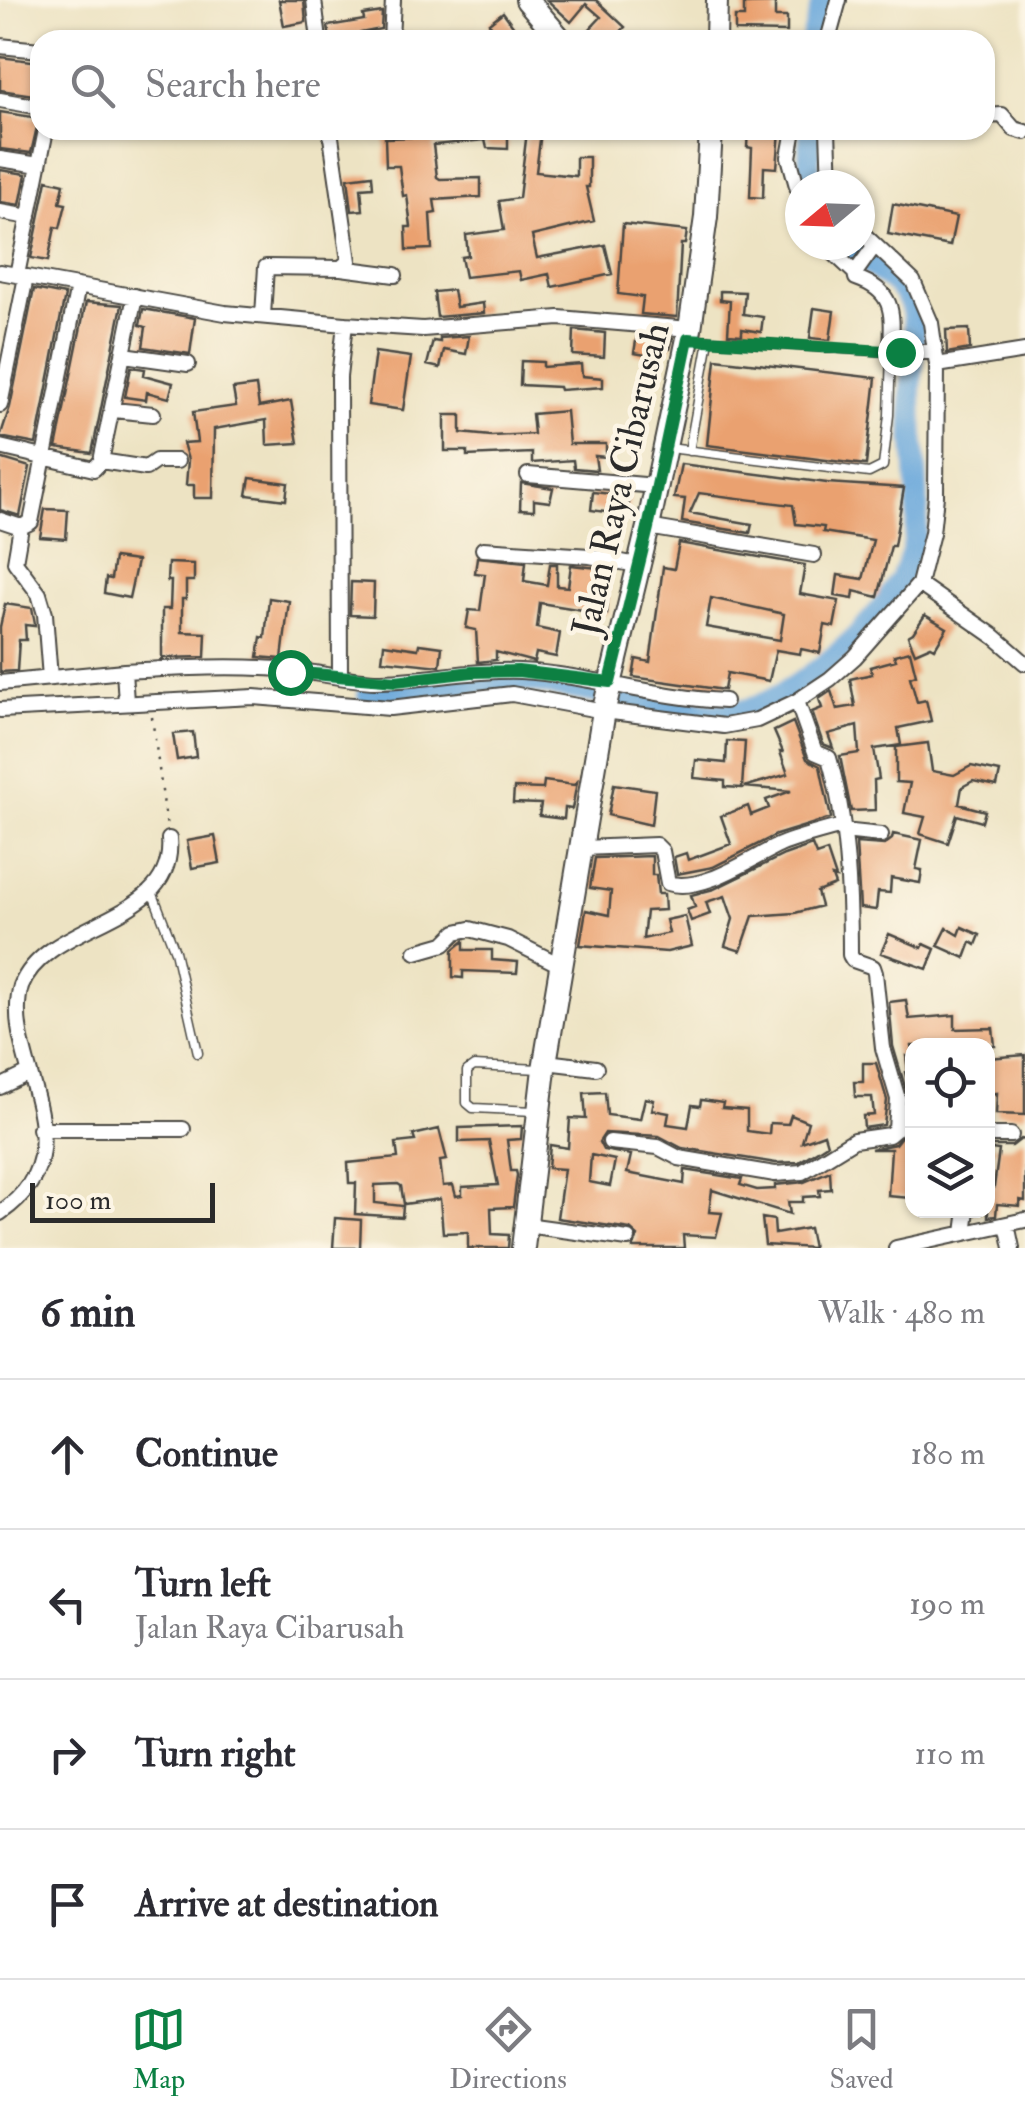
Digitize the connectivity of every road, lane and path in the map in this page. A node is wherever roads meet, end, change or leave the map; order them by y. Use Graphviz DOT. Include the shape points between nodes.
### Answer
graph roads {
  1 [pos="314,0"];
  2 [pos="393,0"];
  3 [pos="527,0"];
  4 [pos="717,0"];
  5 [pos="839,0"];
  6 [pos="318,30"];
  7 [pos="392,30"];
  8 [pos="552,30"];
  9 [pos="716,30"];
  10 [pos="831,30"];
  11 [pos="0,46"];
  12 [pos="30,49"];
  13 [pos="0,100"];
  14 [pos="30,105"];
  15 [pos="995,115"];
  16 [pos="1025,132"];
  17 [pos="44,140"];
  18 [pos="331,140"];
  19 [pos="708,140"];
  20 [pos="793,140"];
  21 [pos="828,140"];
  22 [pos="0,158"];
  23 [pos="39,165"];
  24 [pos="793,170"];
  25 [pos="829,170"];
  26 [pos="0,212"];
  27 [pos="29,217"];
  28 [pos="875,250"];
  29 [pos="841,260"];
  30 [pos="864,260"];
  31 [pos="341,268"];
  32 [pos="0,272"];
  33 [pos="855,272"];
  34 [pos="395,275"];
  35 [pos="21,276"];
  36 [pos="78,286"];
  37 [pos="135,296"];
  38 [pos="263,316"];
  39 [pos="344,324"];
  40 [pos="696,336"];
  41 [pos="1025,351"];
  42 [pos="896,352"];
  43 [pos="124,354"];
  44 [pos="936,358"];
  45 [pos="188,364"];
  46 [pos="0,405"];
  47 [pos="114,410"];
  48 [pos="154,414"];
  49 [pos="0,447"];
  50 [pos="664,447"];
  51 [pos="689,452"];
  52 [pos="46,458"];
  53 [pos="102,461"];
  54 [pos="177,461"];
  55 [pos="528,476"];
  56 [pos="656,486"];
  57 [pos="0,520"];
  58 [pos="20,528"];
  59 [pos="648,528"];
  60 [pos="483,549"];
  61 [pos="814,555"];
  62 [pos="638,564"];
  63 [pos="918,584"];
  64 [pos="1025,664"];
  65 [pos="290,671"];
  66 [pos="124,675"];
  67 [pos="50,678"];
  68 [pos="514,681"];
  69 [pos="0,683"];
  70 [pos="335,685"];
  71 [pos="288,695"];
  72 [pos="607,696"];
  73 [pos="126,699"];
  74 [pos="150,700"];
  75 [pos="725,701"];
  76 [pos="797,702"];
  77 [pos="0,710"];
  78 [pos="842,829"];
  79 [pos="881,835"];
  80 [pos="169,839"];
  81 [pos="582,848"];
  82 [pos="151,889"];
  83 [pos="416,952"];
  84 [pos="562,966"];
  85 [pos="198,1053"];
  86 [pos="545,1066"];
  87 [pos="596,1068"];
  88 [pos="15,1079"];
  89 [pos="539,1111"];
  90 [pos="905,1119"];
  91 [pos="905,1123"];
  92 [pos="39,1129"];
  93 [pos="182,1129"];
  94 [pos="995,1135"];
  95 [pos="1011,1135"];
  96 [pos="610,1142"];
  97 [pos="0,1213"];
  98 [pos="965,1218"];
  99 [pos="1025,1220"];
  100 [pos="1008,1224"];
  101 [pos="964,1233"];
  102 [pos="524,1236"];
  103 [pos="628,1239"];
  104 [pos="896,1248"];
  105 [pos="1012,1248"];
  1 -- 6 [label="street"];
  2 -- 7 [label="street"];
  3 -- 8 [label="main road"];
  4 -- 9 [label="street"];
  5 -- 10 [label="street"];
  11 -- 12 [label="street"];
  13 -- 14 [label="street"];
  15 -- 16 [label="street"];
  17 -- 23 [label="street"];
  18 -- 31 [label="street" via="348,261"];
  19 -- 40 [label="main road, Jalan Raya Cibarusah"];
  20 -- 24 [label="street"];
  21 -- 25 [label="street"];
  22 -- 23 [label="street"];
  23 -- 27 [label="street"];
  26 -- 27 [label="street"];
  27 -- 35 [label="street"];
  28 -- 44 [label="street" via="914,280"];
  29 -- 33 [label="street"];
  30 -- 33 [label="street"];
  31 -- 34 [label="street"];
  31 -- 38 [label="street" via="266,267"];
  32 -- 35 [label="street"];
  33 -- 42 [label="street" via="888,300"];
  35 -- 36 [label="street"];
  35 -- 46 [label="street"];
  36 -- 37 [label="street"];
  36 -- 52 [label="street"];
  37 -- 38 [label="street"];
  37 -- 43 [label="street"];
  38 -- 39 [label="street"];
  39 -- 40 [label="street" via="423,330 559,318"];
  39 -- 70 [label="street"];
  40 -- 42 [label="lane"];
  40 -- 50 [label="main road, Jalan Raya Cibarusah"];
  40 -- 51 [label="lane"];
  41 -- 44 [label="street"];
  42 -- 44 [label="street"];
  42 -- 51 [label="lane" via="880,470 869,474"];
  43 -- 45 [label="street"];
  43 -- 47 [label="street"];
  44 -- 63 [label="street" via="936,496"];
  47 -- 48 [label="street"];
  47 -- 53 [label="street"];
  49 -- 52 [label="street"];
  50 -- 51 [label="lane"];
  50 -- 56 [label="main road, Jalan Raya Cibarusah"];
  52 -- 53 [label="street" via="94,468"];
  52 -- 58 [label="street" via="31,522"];
  53 -- 54 [label="street" via="146,468"];
  55 -- 56 [label="street"];
  56 -- 59 [label="main road, Jalan Raya Cibarusah"];
  57 -- 58 [label="street"];
  58 -- 67 [label="street" via="15,562 39,594"];
  59 -- 61 [label="street"];
  59 -- 62 [label="main road, Jalan Raya Cibarusah"];
  60 -- 62 [label="street"];
  62 -- 72 [label="main road, Jalan Raya Cibarusah"];
  63 -- 64 [label="street"];
  63 -- 76 [label="street" via="855,657"];
  65 -- 66 [label="street"];
  65 -- 70 [label="street"];
  65 -- 71 [label="street"];
  66 -- 67 [label="street"];
  66 -- 73 [label="street"];
  67 -- 69 [label="street"];
  68 -- 70 [label="street" via="472,672"];
  68 -- 70 [label="street" via="390,708"];
  68 -- 72 [label="street"];
  68 -- 72 [label="street"];
  70 -- 71 [label="street"];
  71 -- 74 [label="street"];
  72 -- 75 [label="street"];
  72 -- 76 [label="street" via="690,723 736,725"];
  72 -- 81 [label="main road, Jalan Raya Cibarusah"];
  73 -- 74 [label="street"];
  73 -- 77 [label="street"];
  74 -- 80 [label="path"];
  76 -- 78 [label="street" via="815,752 829,759"];
  78 -- 79 [label="street"];
  78 -- 81 [label="street" via="787,843 686,885 668,883 656,846"];
  78 -- 90 [label="street" via="850,956 874,968 883,1048"];
  80 -- 82 [label="street" via="167,867"];
  81 -- 84 [label="main road, Jalan Raya Cibarusah"];
  82 -- 85 [label="lane" via="176,952"];
  82 -- 88 [label="street" via="100,925 57,943 32,965 15,1006 21,1050"];
  83 -- 84 [label="street" via="470,928"];
  84 -- 86 [label="main road, Jalan Raya Cibarusah"];
  86 -- 87 [label="street"];
  86 -- 89 [label="main road, Jalan Raya Cibarusah"];
  86 -- 89 [label="lane" via="467,1071 466,1103 474,1108"];
  88 -- 92 [label="street"];
  89 -- 102 [label="main road, Jalan Raya Cibarusah"];
  91 -- 96 [label="street" via="792,1173"];
  92 -- 93 [label="street"];
  92 -- 97 [label="street" via="36,1173"];
  94 -- 95 [label="street"];
  98 -- 101 [label="street"];
  99 -- 100 [label="street"];
  100 -- 101 [label="street"];
  100 -- 105 [label="street"];
  101 -- 104 [label="street"];
  102 -- 103 [label="street"];
}
